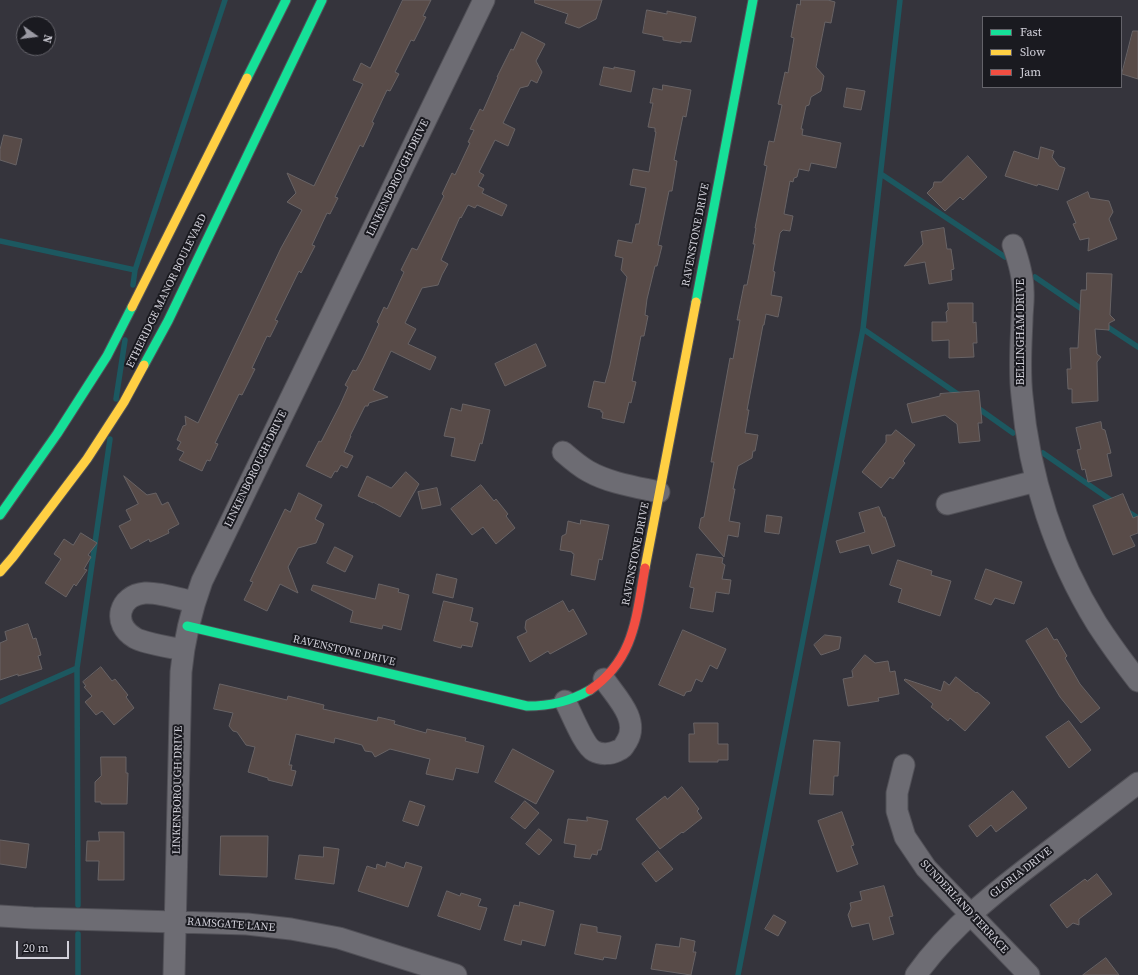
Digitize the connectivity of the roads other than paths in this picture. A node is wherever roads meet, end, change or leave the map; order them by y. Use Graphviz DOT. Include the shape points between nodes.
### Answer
graph roads {
  1 [pos="286,0"];
  2 [pos="322,0"];
  3 [pos="484,0"];
  4 [pos="753,0"];
  5 [pos="1013,245"];
  6 [pos="563,452"];
  7 [pos="1036,481"];
  8 [pos="659,492"];
  9 [pos="947,504"];
  10 [pos="0,515"];
  11 [pos="0,572"];
  12 [pos="194,602"];
  13 [pos="188,626"];
  14 [pos="183,650"];
  15 [pos="604,679"];
  16 [pos="1138,681"];
  17 [pos="565,701"];
  18 [pos="904,765"];
  19 [pos="1138,783"];
  20 [pos="970,915"];
  21 [pos="0,916"];
  22 [pos="175,921"];
  23 [pos="174,975"];
  24 [pos="456,975"];
  25 [pos="916,975"];
  26 [pos="1028,975"];
  1 -- 10 [label="main road" via="107,356 57,434"];
  2 -- 11 [label="main road, ETHERIDGE MANOR BOULEVARD" via="168,321 124,402 87,459"];
  3 -- 12 [label="street, LINKENBOROUGH DRIVE"];
  4 -- 8 [label="main road, RAVENSTONE DRIVE"];
  5 -- 7 [label="street, BELLINGHAM DRIVE" via="1019,262 1023,289 1020,362 1022,396"];
  6 -- 8 [label="street" via="587,471 598,476"];
  7 -- 9 [label="street"];
  7 -- 16 [label="street, BELLINGHAM DRIVE" via="1061,556 1079,593 1097,625"];
  8 -- 15 [label="main road, RAVENSTONE DRIVE" via="629,641 621,659"];
  12 -- 13 [label="street, LINKENBOROUGH DRIVE"];
  12 -- 14 [label="street" via="146,593 134,596 123,605 120,618 124,630 136,639"];
  13 -- 14 [label="street, LINKENBOROUGH DRIVE"];
  13 -- 17 [label="main road, RAVENSTONE DRIVE" via="527,706 550,706"];
  14 -- 22 [label="street, LINKENBOROUGH DRIVE"];
  15 -- 17 [label="main road, RAVENSTONE DRIVE" via="584,694"];
  15 -- 17 [label="street" via="626,711 631,725 630,736 623,749 610,754 594,751 584,740"];
  18 -- 20 [label="street, SUNDERLAND TERRACE" via="897,793 897,805 905,836 926,868"];
  19 -- 20 [label="street, GLORIA DRIVE" via="1007,883"];
  20 -- 25 [label="street, GLORIA DRIVE"];
  20 -- 26 [label="street, SUNDERLAND TERRACE"];
  21 -- 22 [label="street, RAMSGATE LANE"];
  22 -- 23 [label="street, LINKENBOROUGH DRIVE"];
  22 -- 24 [label="street, RAMSGATE LANE" via="247,924 339,938"];
}
